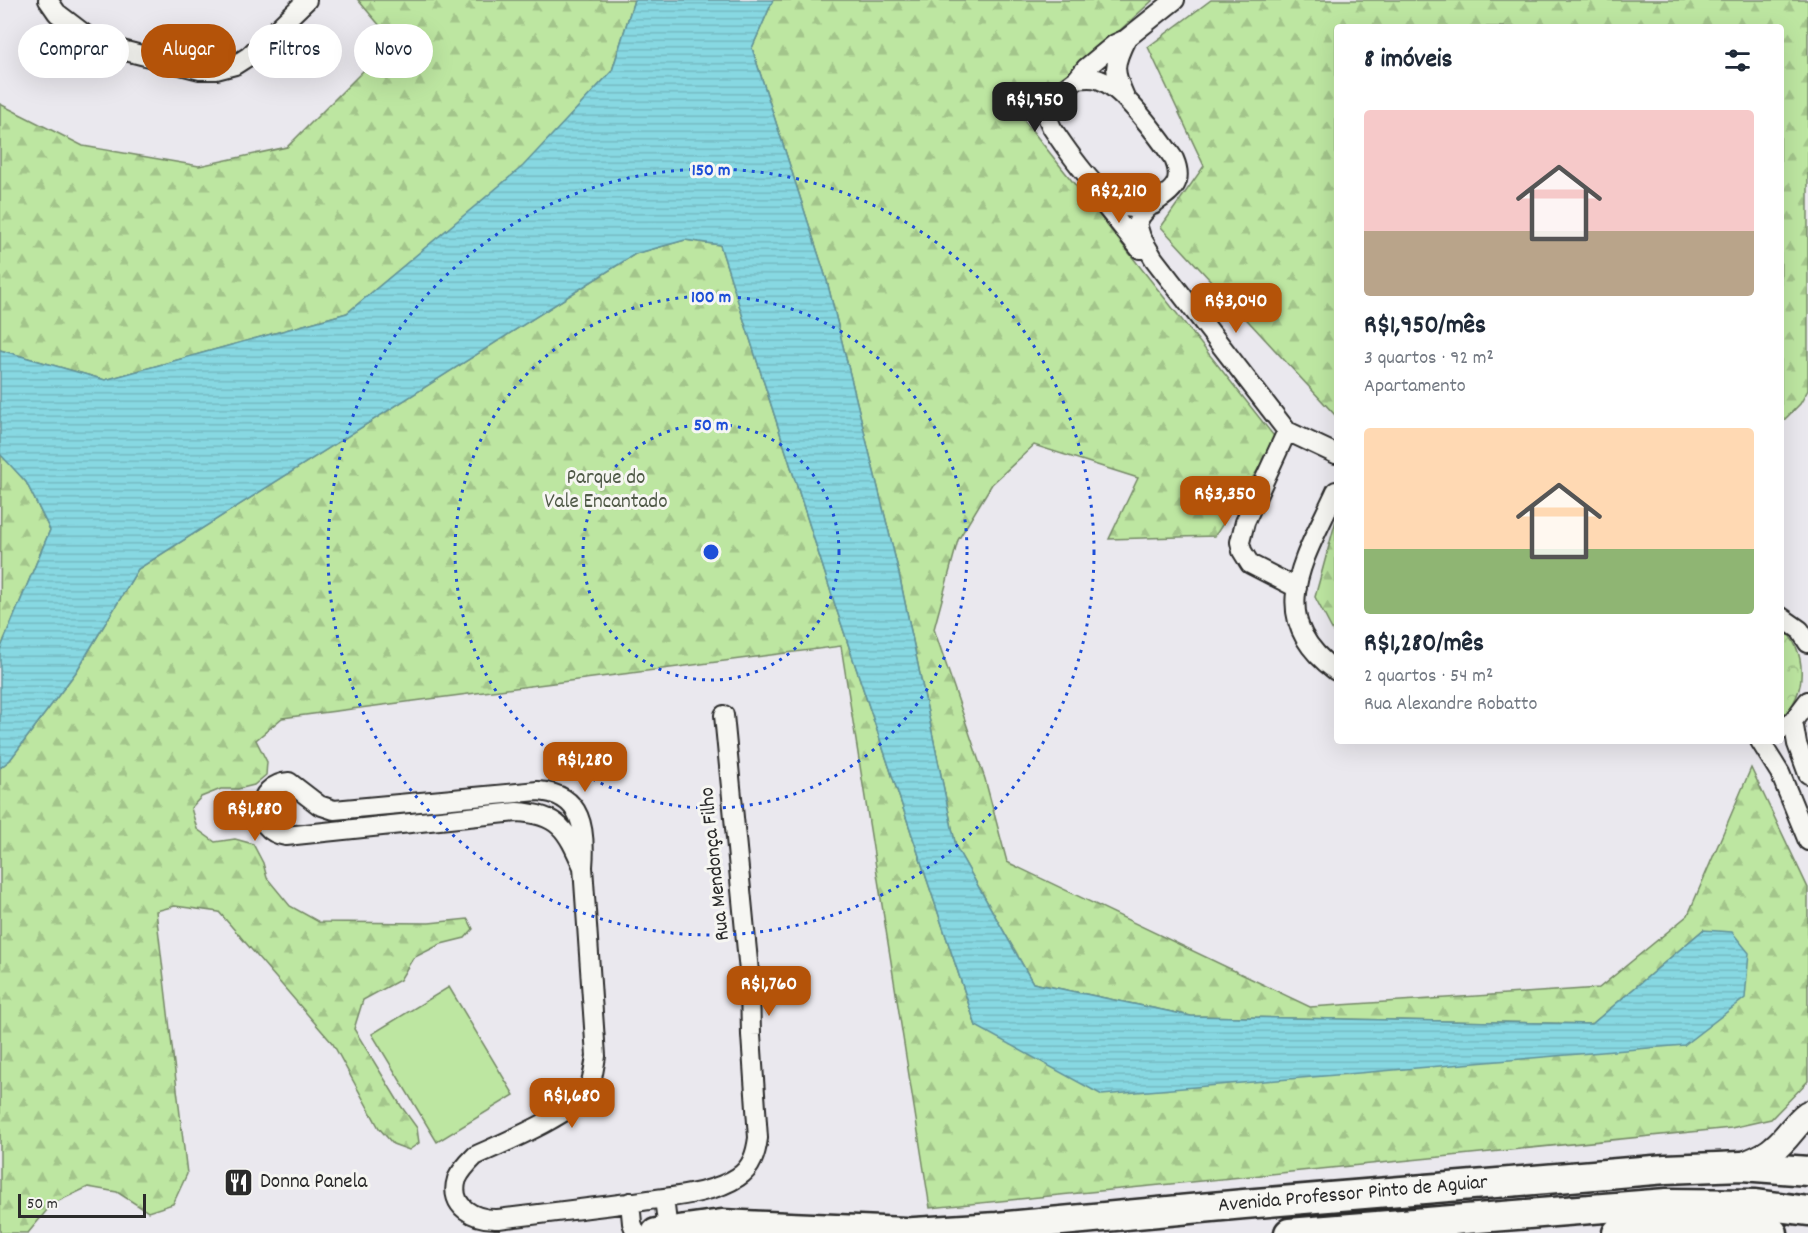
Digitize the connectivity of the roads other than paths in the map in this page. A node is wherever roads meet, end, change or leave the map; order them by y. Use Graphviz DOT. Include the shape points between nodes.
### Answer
graph roads {
  1 [pos="48,0"];
  2 [pos="308,0"];
  3 [pos="1175,0"];
  4 [pos="1126,39"];
  5 [pos="1077,79"];
  6 [pos="1126,99"];
  7 [pos="1099,189"];
  8 [pos="1153,205"];
  9 [pos="1154,259"];
  10 [pos="1287,431"];
  11 [pos="1334,453"];
  12 [pos="1334,496"];
  13 [pos="1297,588"];
  14 [pos="1784,619"];
  15 [pos="1808,643"];
  16 [pos="1334,669"];
  17 [pos="1808,701"];
  18 [pos="724,715"];
  19 [pos="1787,725"];
  20 [pos="1762,744"];
  21 [pos="1808,774"];
  22 [pos="1808,841"];
  23 [pos="584,867"];
  24 [pos="1808,1114"];
  25 [pos="1742,1166"];
  26 [pos="1808,1171"];
  27 [pos="664,1197"];
  28 [pos="630,1202"];
  29 [pos="1808,1211"];
  30 [pos="1480,1218"];
  31 [pos="662,1232"];
  32 [pos="905,1232"];
  33 [pos="636,1233"];
  34 [pos="898,1233"];
  35 [pos="1289,1233"];
  36 [pos="1538,1233"];
  37 [pos="1617,1233"];
  38 [pos="1773,1233"];
  1 -- 2 [label="street" via="91,39 208,70 235,64 249,56"];
  3 -- 4 [label="street"];
  4 -- 5 [label="street" via="1115,44"];
  4 -- 6 [label="street" via="1114,70"];
  5 -- 6 [label="street" via="1101,80"];
  5 -- 7 [label="street" via="1051,101 1048,119"];
  6 -- 8 [label="street" via="1166,148 1179,171 1179,180 1172,190"];
  7 -- 8 [label="street" via="1123,206"];
  7 -- 9 [label="street" via="1107,208 1137,247"];
  8 -- 9 [label="street" via="1137,224"];
  9 -- 10 [label="street"];
  10 -- 11 [label="street"];
  10 -- 13 [label="street" via="1245,522 1240,542 1250,564"];
  12 -- 13 [label="street"];
  13 -- 16 [label="street" via="1295,612 1299,628 1306,643"];
  14 -- 15 [label="street" via="1800,630"];
  17 -- 19 [label="street"];
  18 -- 27 [label="street, Rua Mendonça Filho" via="750,982 758,1138 756,1154 740,1176 692,1194"];
  19 -- 21 [label="street"];
  20 -- 22 [label="street" via="1780,773"];
  23 -- 23 [label="street, Rua Mendonça Filho" via="584,834 578,815 571,803 553,792 334,810 318,805 289,782 281,782 266,793 262,802 262,821 277,835 286,836 534,813 560,826"];
  23 -- 28 [label="street, Rua Mendonça Filho" via="596,1056 587,1092 567,1111 475,1156 457,1180 456,1193 465,1209 486,1220"];
  24 -- 25 [label="main road" via="1776,1148"];
  25 -- 26 [label="main road, Avenida Professor Pinto de Aguiar"];
  25 -- 32 [label="main road, Avenida Professor Pinto de Aguiar" via="1518,1180"];
  27 -- 28 [label="street, Rua Mendonça Filho"];
  27 -- 31 [label="street"];
  28 -- 33 [label="street"];
  29 -- 30 [label="main road, Avenida Professor Pinto de Aguiar" via="1756,1204 1679,1203"];
  30 -- 35 [label="main road, Avenida Professor Pinto de Aguiar"];
  30 -- 36 [label="main road"];
  31 -- 32 [label="main road" via="741,1224"];
  32 -- 34 [label="main road, Avenida Professor Pinto de Aguiar"];
  37 -- 38 [label="main road" via="1730,1229"];
}
